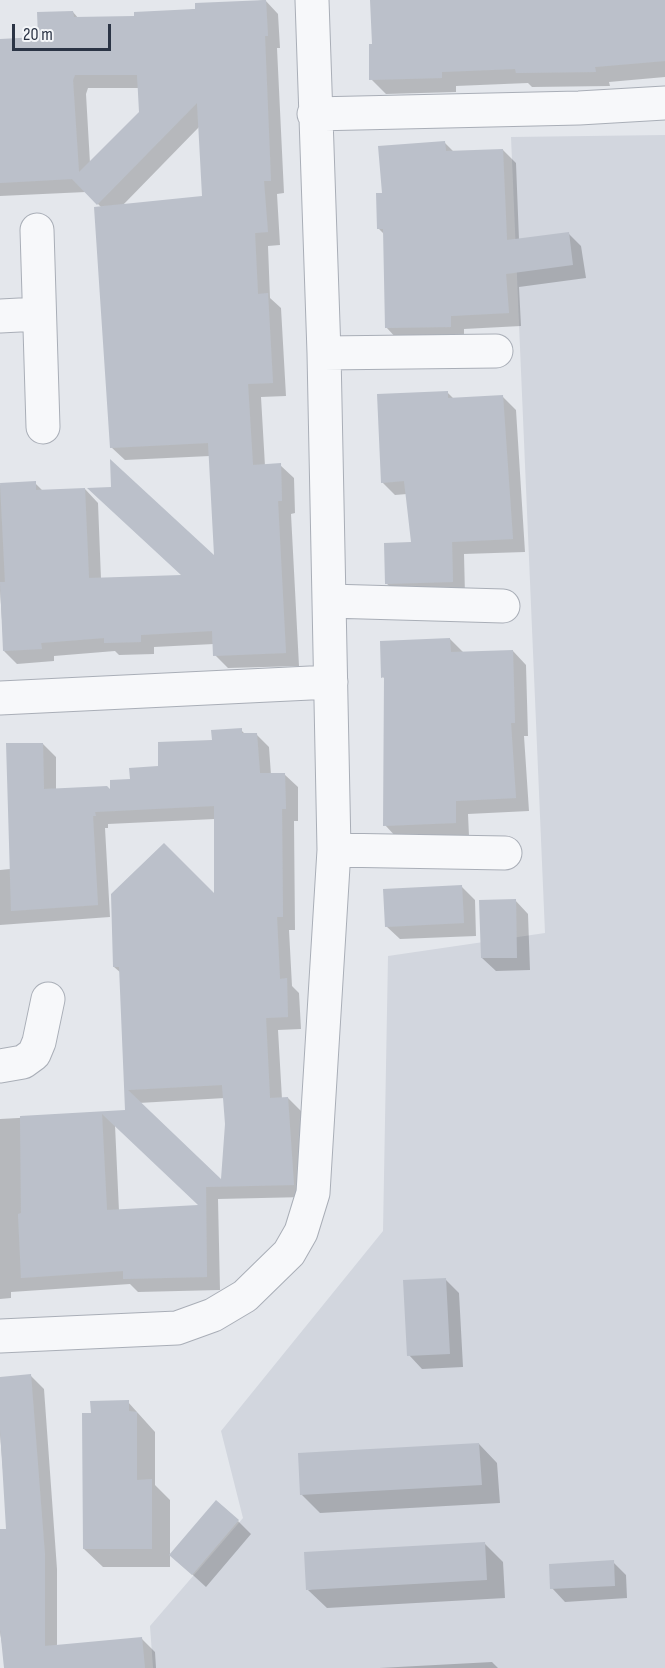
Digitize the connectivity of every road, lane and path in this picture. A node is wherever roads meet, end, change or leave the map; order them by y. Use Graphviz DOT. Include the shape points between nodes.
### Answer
graph roads {
  1 [pos="312,0"];
  2 [pos="665,102"];
  3 [pos="314,114"];
  4 [pos="37,230"];
  5 [pos="39,314"];
  6 [pos="0,316"];
  7 [pos="496,351"];
  8 [pos="324,353"];
  9 [pos="43,427"];
  10 [pos="329,601"];
  11 [pos="503,606"];
  12 [pos="331,682"];
  13 [pos="0,698"];
  14 [pos="334,850"];
  15 [pos="505,853"];
  16 [pos="48,999"];
  17 [pos="0,1066"];
  18 [pos="0,1336"];
  1 -- 3 [label="street"];
  2 -- 3 [label="street" via="579,108"];
  3 -- 8 [label="street"];
  4 -- 5 [label="street"];
  5 -- 6 [label="street"];
  5 -- 9 [label="street"];
  7 -- 8 [label="street"];
  8 -- 10 [label="street"];
  10 -- 11 [label="street"];
  10 -- 12 [label="street"];
  12 -- 13 [label="street"];
  12 -- 14 [label="street"];
  14 -- 15 [label="street"];
  14 -- 18 [label="street" via="314,1193 289,1253 245,1296 213,1315 177,1328"];
  16 -- 17 [label="street" via="34,1054 23,1062"];
}
